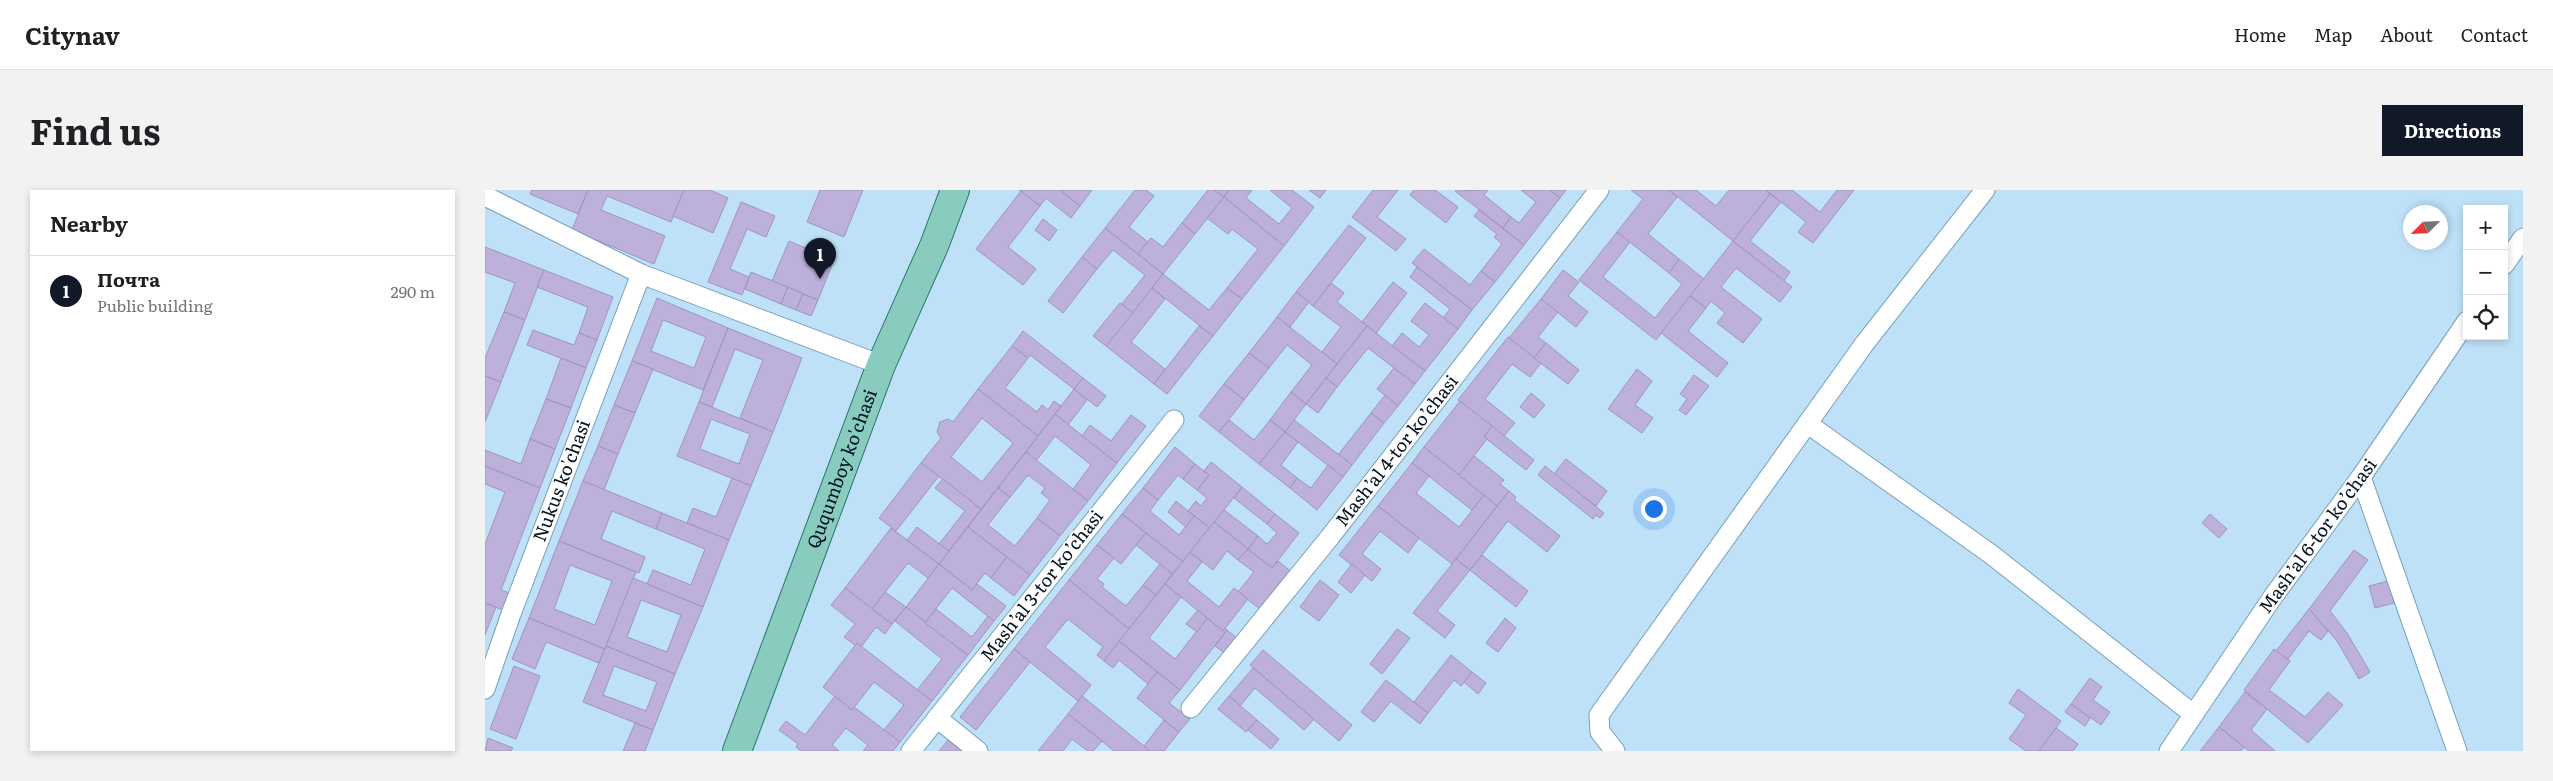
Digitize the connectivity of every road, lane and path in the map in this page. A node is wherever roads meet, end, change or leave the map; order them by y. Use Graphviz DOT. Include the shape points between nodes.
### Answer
graph roads {
  1 [pos="955,190"];
  2 [pos="1599,190"];
  3 [pos="1985,190"];
  4 [pos="485,196"];
  5 [pos="2523,238"];
  6 [pos="2508,259"];
  7 [pos="641,274"];
  8 [pos="2463,327"];
  9 [pos="881,365"];
  10 [pos="1174,420"];
  11 [pos="1808,424"];
  12 [pos="2361,477"];
  13 [pos="485,689"];
  14 [pos="1191,708"];
  15 [pos="2193,714"];
  16 [pos="937,718"];
  17 [pos="737,751"];
  18 [pos="911,751"];
  19 [pos="977,751"];
  20 [pos="1615,751"];
  21 [pos="2169,751"];
  22 [pos="2457,751"];
  1 -- 9 [label="main road, Ququmboy ko'chasi"];
  2 -- 14 [label="street, Mashʼal 4-tor koʼchasi" via="1330,537"];
  3 -- 11 [label="street" via="1865,343"];
  4 -- 7 [label="street"];
  5 -- 6 [label="street"];
  7 -- 9 [label="street"];
  7 -- 13 [label="street, Nukus ko'chasi"];
  8 -- 12 [label="street, Mashʼal 6-tor koʼchasi"];
  9 -- 17 [label="main road, Ququmboy ko'chasi"];
  10 -- 16 [label="street, Mashʼal 3-tor koʼchasi"];
  11 -- 15 [label="street" via="1992,555"];
  11 -- 20 [label="street" via="1599,714 1600,732"];
  12 -- 15 [label="street, Mashʼal 6-tor koʼchasi" via="2272,598"];
  12 -- 22 [label="street"];
  15 -- 21 [label="street, Mashʼal 6-tor koʼchasi"];
  16 -- 18 [label="street, Mashʼal 3-tor koʼchasi"];
  16 -- 19 [label="street"];
}
